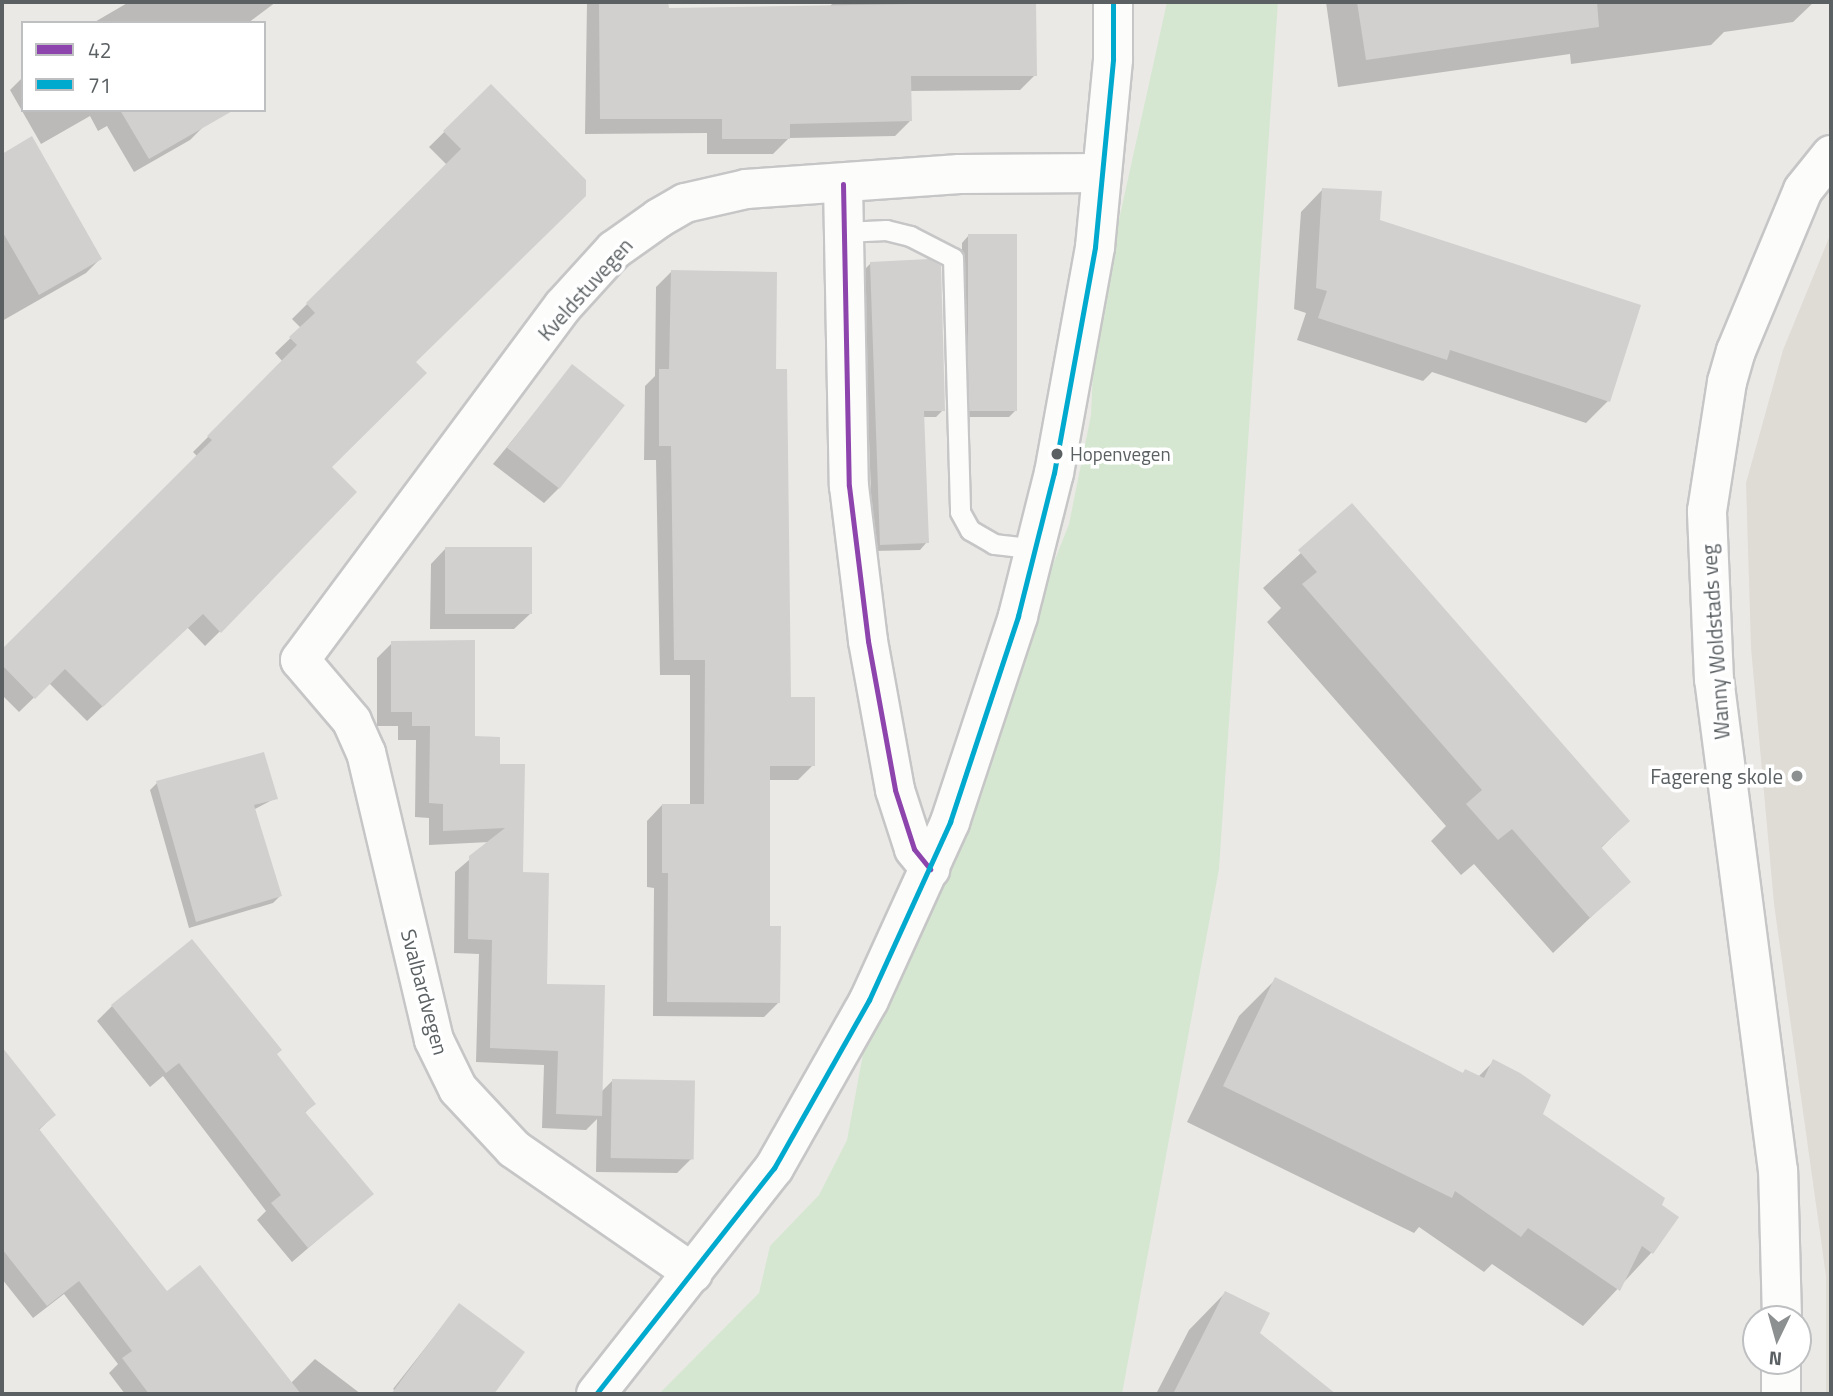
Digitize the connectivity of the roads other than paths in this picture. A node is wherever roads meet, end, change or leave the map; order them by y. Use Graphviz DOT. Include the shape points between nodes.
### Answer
graph roads {
  1 [pos="1113,2"];
  2 [pos="1831,155"];
  3 [pos="1102,173"];
  4 [pos="843,184"];
  5 [pos="844,232"];
  6 [pos="1037,549"];
  7 [pos="300,660"];
  8 [pos="930,869"];
  9 [pos="693,1273"];
  10 [pos="1782,1305"];
  11 [pos="1781,1375"];
  12 [pos="596,1394"];
  13 [pos="1781,1394"];
  1 -- 3 [label="street"];
  2 -- 10 [label="street, Wanny Woldstads veg" via="1803,190 1736,351 1707,512 1714,680 1778,1171"];
  3 -- 4 [label="street, Kveldstuvegen" via="959,174"];
  3 -- 6 [label="street" via="1073,370"];
  4 -- 5 [label="street"];
  4 -- 7 [label="street, Kveldstuvegen" via="715,194 685,203 614,250 531,348"];
  5 -- 6 [label="lane" via="898,233 953,258 960,512 970,530 994,544"];
  5 -- 8 [label="street" via="849,486 868,641 895,790 914,849"];
  6 -- 8 [label="street" via="981,736"];
  7 -- 9 [label="street, Svalbardvegen" via="352,721 366,753 434,1040 458,1089 514,1149"];
  8 -- 9 [label="street" via="832,1070 774,1168"];
  9 -- 12 [label="street"];
  11 -- 13 [label="street"];
}
